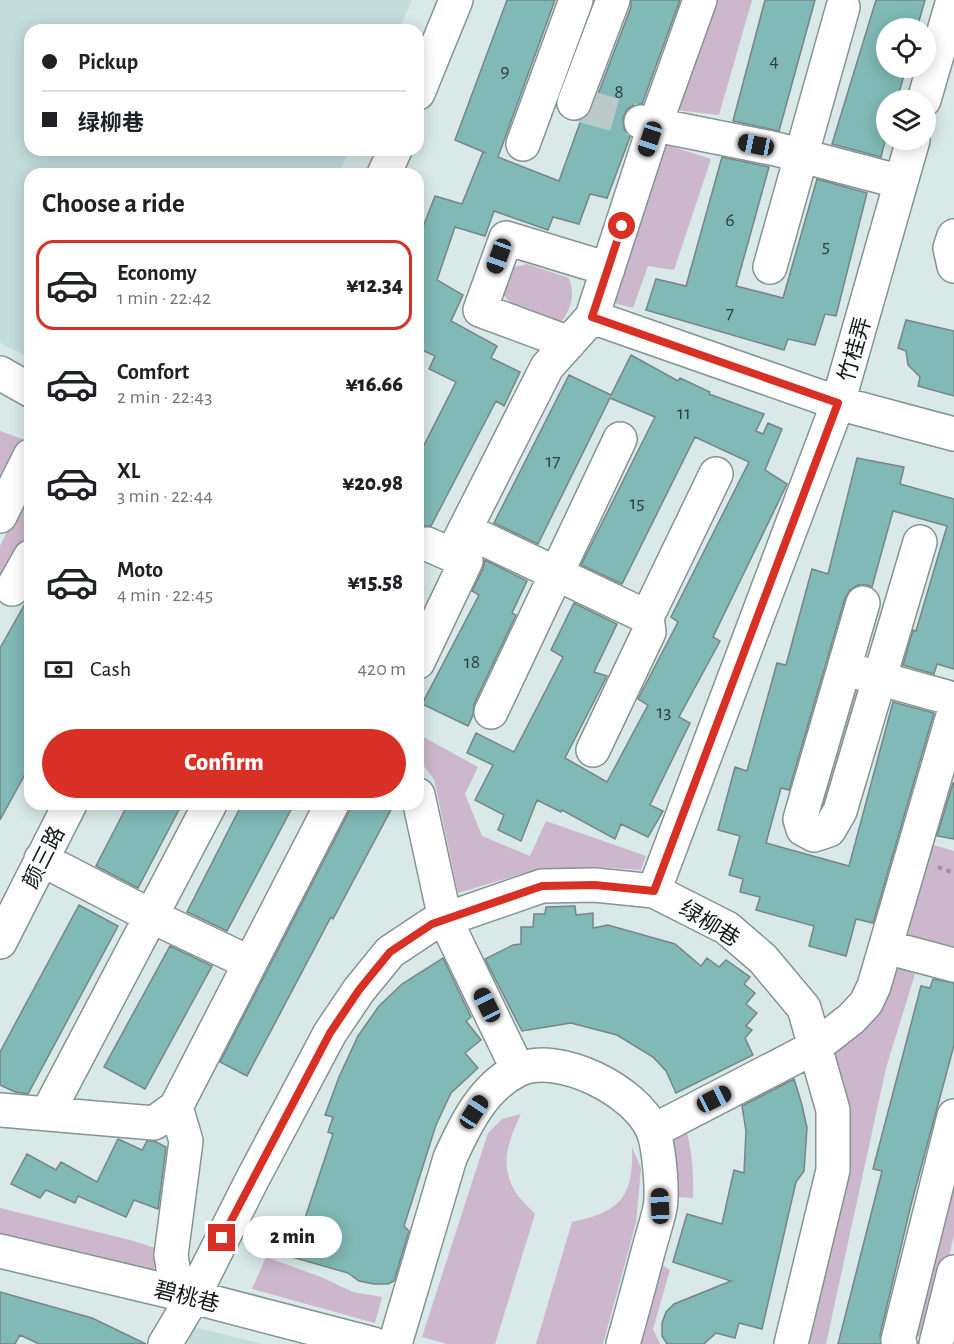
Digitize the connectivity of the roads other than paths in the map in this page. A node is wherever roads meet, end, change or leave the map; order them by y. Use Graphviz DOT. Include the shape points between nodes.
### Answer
graph roads {
  1 [pos="456,0"];
  2 [pos="576,0"];
  3 [pos="613,0"];
  4 [pos="700,0"];
  5 [pos="953,0"];
  6 [pos="843,7"];
  7 [pos="424,78"];
  8 [pos="543,90"];
  9 [pos="927,90"];
  10 [pos="648,124"];
  11 [pos="523,144"];
  12 [pos="910,150"];
  13 [pos="801,155"];
  14 [pos="901,182"];
  15 [pos="954,236"];
  16 [pos="954,266"];
  17 [pos="770,267"];
  18 [pos="608,269"];
  19 [pos="592,317"];
  20 [pos="569,343"];
  21 [pos="0,373"];
  22 [pos="24,387"];
  23 [pos="838,403"];
  24 [pos="954,434"];
  25 [pos="620,439"];
  26 [pos="24,468"];
  27 [pos="716,474"];
  28 [pos="0,516"];
  29 [pos="920,542"];
  30 [pos="448,543"];
  31 [pos="24,568"];
  32 [pos="556,574"];
  33 [pos="12,589"];
  34 [pos="863,603"];
  35 [pos="647,617"];
  36 [pos="424,649"];
  37 [pos="844,668"];
  38 [pos="879,679"];
  39 [pos="954,699"];
  40 [pos="491,712"];
  41 [pos="954,712"];
  42 [pos="593,750"];
  43 [pos="67,810"];
  44 [pos="207,810"];
  45 [pos="329,810"];
  46 [pos="421,810"];
  47 [pos="41,859"];
  48 [pos="654,891"];
  49 [pos="151,916"];
  50 [pos="445,919"];
  51 [pos="4,924"];
  52 [pos="886,947"];
  53 [pos="250,963"];
  54 [pos="954,965"];
  55 [pos="815,1047"];
  56 [pos="518,1070"];
  57 [pos="176,1107"];
  58 [pos="0,1110"];
  59 [pos="47,1114"];
  60 [pos="954,1116"];
  61 [pos="653,1131"];
  62 [pos="0,1251"];
  63 [pos="913,1281"];
  64 [pos="952,1285"];
  65 [pos="185,1295"];
  66 [pos="165,1344"];
  67 [pos="373,1344"];
  68 [pos="395,1344"];
  69 [pos="623,1344"];
  70 [pos="791,1344"];
  71 [pos="900,1344"];
  72 [pos="936,1344"];
  1 -- 7 [label="street"];
  2 -- 8 [label="street"];
  3 -- 8 [label="street" via="579,105"];
  4 -- 10 [label="street"];
  5 -- 9 [label="street"];
  6 -- 13 [label="street"];
  8 -- 11 [label="street"];
  10 -- 13 [label="street"];
  10 -- 18 [label="street"];
  12 -- 14 [label="street, 竹桂弄"];
  13 -- 14 [label="street"];
  13 -- 17 [label="street"];
  14 -- 23 [label="street, 竹桂弄"];
  15 -- 16 [label="street"];
  18 -- 19 [label="street"];
  18 -- 20 [label="street" via="506,238 480,310"];
  19 -- 20 [label="street"];
  19 -- 23 [label="street"];
  20 -- 30 [label="street" via="547,367"];
  21 -- 22 [label="street"];
  23 -- 24 [label="street"];
  23 -- 48 [label="street, 竹桂弄"];
  25 -- 32 [label="street"];
  26 -- 28 [label="street"];
  27 -- 35 [label="street"];
  29 -- 38 [label="street"];
  30 -- 32 [label="street"];
  30 -- 36 [label="street" via="466,561"];
  31 -- 33 [label="street"];
  32 -- 35 [label="street"];
  32 -- 40 [label="street"];
  34 -- 37 [label="street"];
  35 -- 42 [label="street" via="649,632"];
  37 -- 38 [label="street"];
  37 -- 38 [label="street" via="800,819 803,829 814,835 829,830 840,811"];
  38 -- 39 [label="street"];
  41 -- 52 [label="street"];
  43 -- 47 [label="street, 颜三路"];
  44 -- 49 [label="street"];
  45 -- 53 [label="street"];
  46 -- 50 [label="street"];
  47 -- 49 [label="street"];
  47 -- 51 [label="street, 颜三路"];
  48 -- 50 [label="street, 绿柳巷" via="595,885 542,886"];
  48 -- 55 [label="street, 绿柳巷" via="727,928 763,959 804,1008"];
  49 -- 53 [label="street"];
  49 -- 59 [label="street"];
  50 -- 56 [label="street"];
  50 -- 65 [label="street, 绿柳巷" via="390,952 353,998"];
  52 -- 54 [label="street"];
  52 -- 55 [label="street" via="866,1003"];
  53 -- 57 [label="street"];
  55 -- 61 [label="street"];
  55 -- 70 [label="street, 绿柳巷" via="832,1110 833,1170"];
  56 -- 61 [label="street" via="539,1066 572,1070 604,1083 633,1102"];
  56 -- 68 [label="street" via="487,1093 462,1131 450,1158"];
  57 -- 59 [label="street" via="154,1123"];
  57 -- 65 [label="street" via="186,1141 171,1255"];
  58 -- 59 [label="street"];
  60 -- 63 [label="street"];
  61 -- 69 [label="street" via="660,1206"];
  62 -- 65 [label="street, 碧桃巷"];
  63 -- 64 [label="street"];
  63 -- 71 [label="street"];
  64 -- 72 [label="street"];
  65 -- 66 [label="street, 绿柳巷"];
  65 -- 67 [label="street, 碧桃巷"];
}
